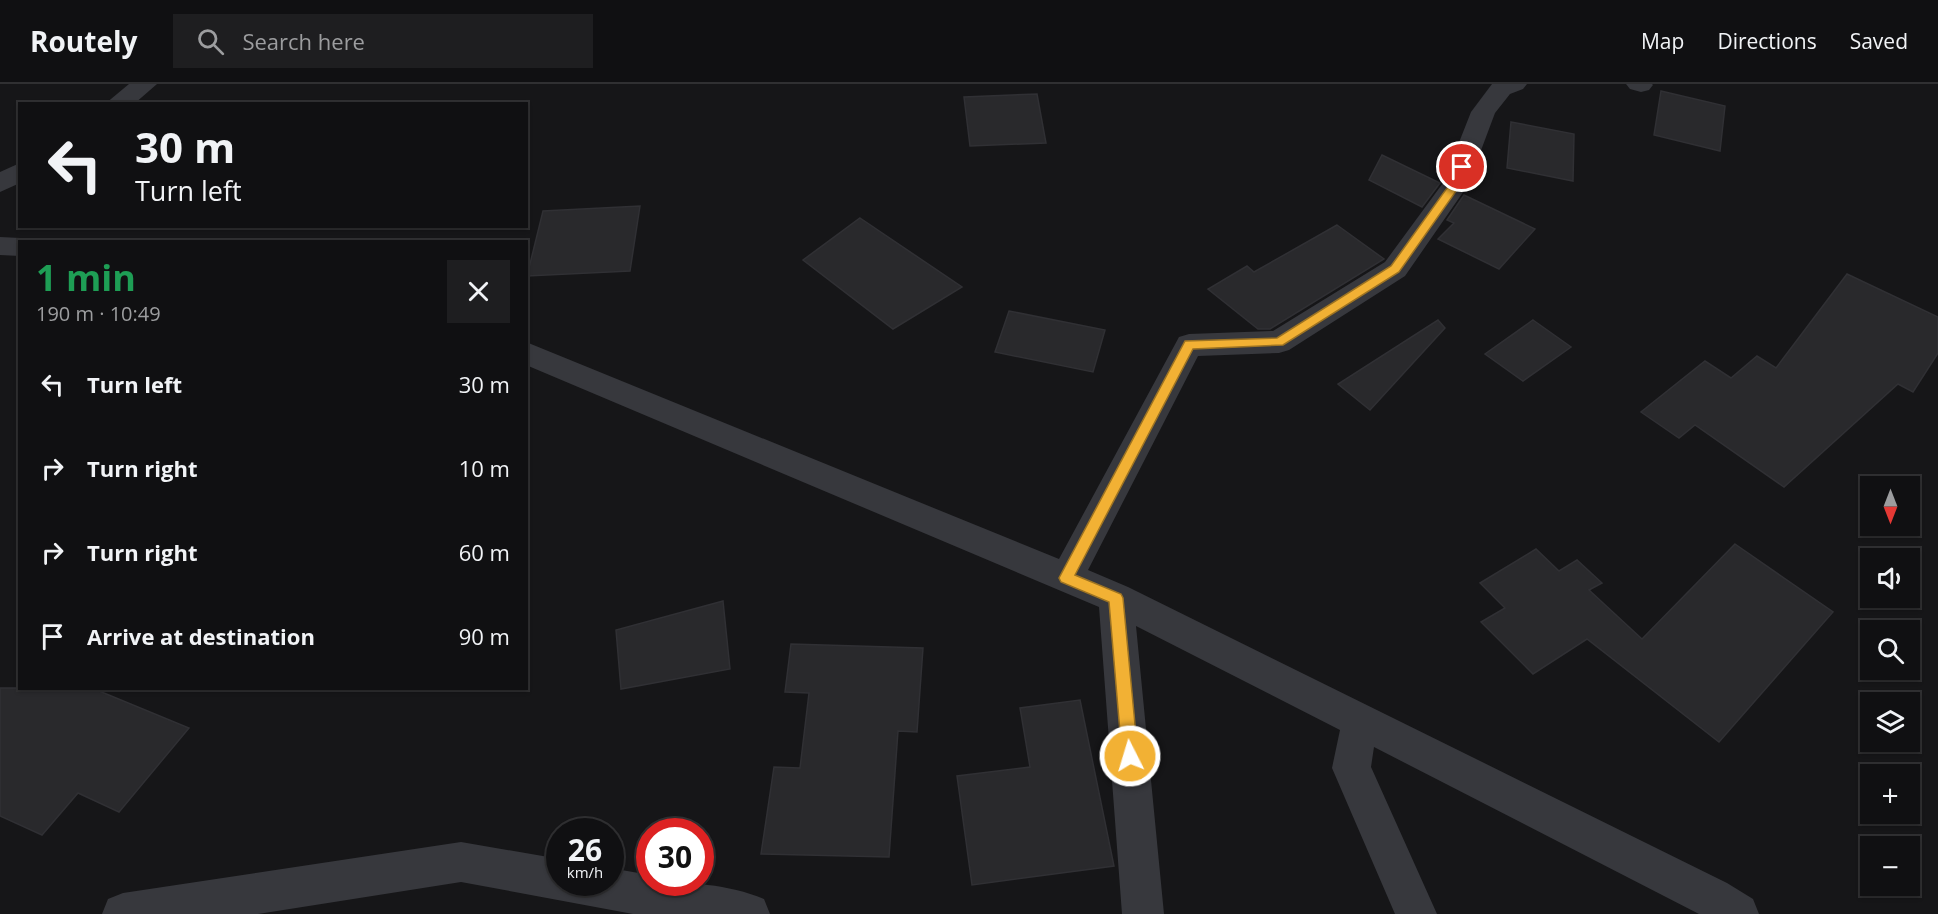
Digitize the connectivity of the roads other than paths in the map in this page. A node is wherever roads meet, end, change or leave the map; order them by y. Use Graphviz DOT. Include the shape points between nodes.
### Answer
graph roads {
  1 [pos="145,84"];
  2 [pos="1515,84"];
  3 [pos="120,102"];
  4 [pos="18,172"];
  5 [pos="0,184"];
  6 [pos="0,246"];
  7 [pos="18,247"];
  8 [pos="528,354"];
  9 [pos="1066,578"];
  10 [pos="1116,598"];
  11 [pos="1360,723"];
  12 [pos="546,877"];
  13 [pos="624,892"];
  14 [pos="123,914"];
  15 [pos="749,914"];
  16 [pos="1143,914"];
  17 [pos="1416,914"];
  18 [pos="1738,914"];
  1 -- 3 [label="street"];
  2 -- 9 [label="street" via="1501,89 1483,112 1455,185 1395,269 1279,342 1189,345"];
  4 -- 5 [label="street"];
  6 -- 7 [label="street"];
  8 -- 9 [label="street"];
  9 -- 10 [label="street"];
  10 -- 11 [label="street"];
  10 -- 16 [label="street"];
  11 -- 17 [label="street" via="1351,768"];
  11 -- 18 [label="street"];
  12 -- 14 [label="street" via="461,862"];
  13 -- 15 [label="street"];
}
